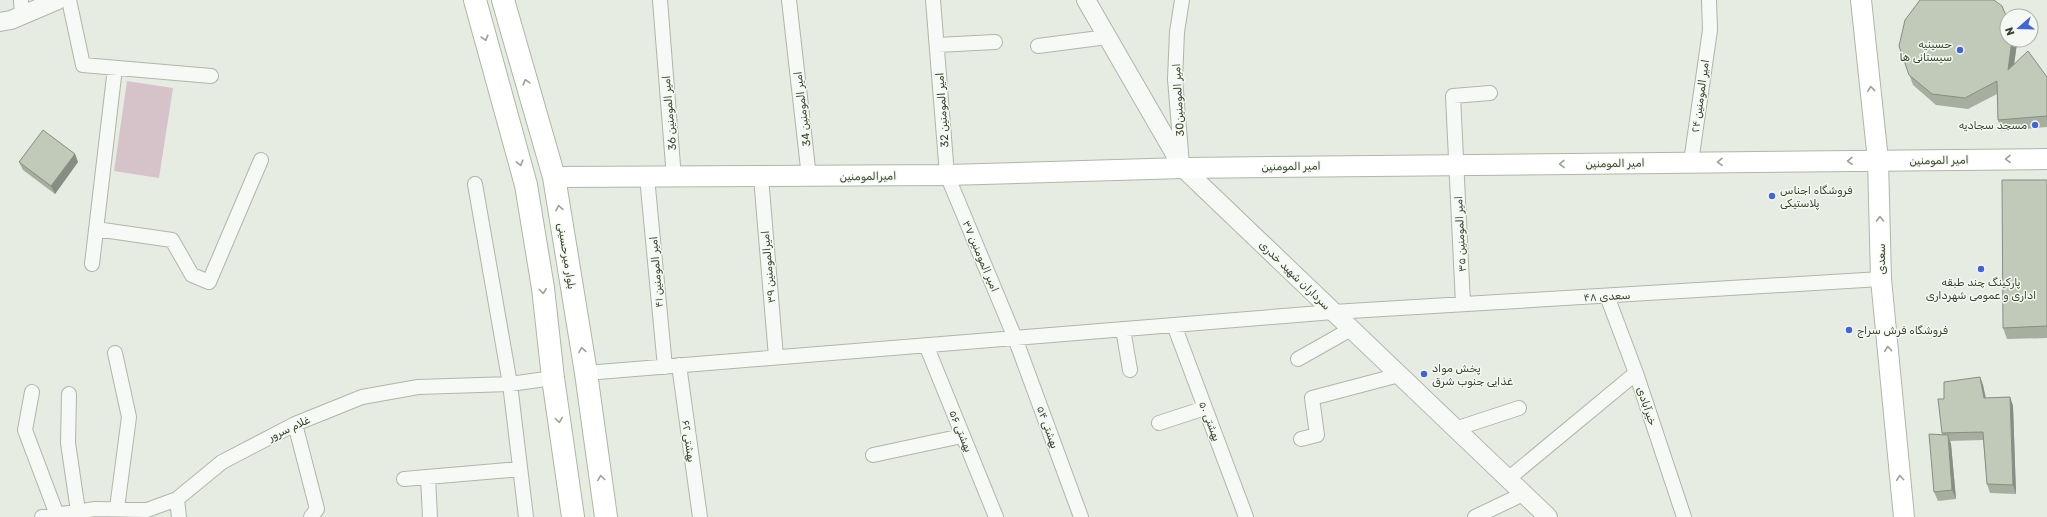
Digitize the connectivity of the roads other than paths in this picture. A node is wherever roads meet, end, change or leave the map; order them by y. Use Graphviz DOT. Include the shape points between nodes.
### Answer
graph roads {
  1 [pos="58,0"];
  2 [pos="69,0"];
  3 [pos="475,0"];
  4 [pos="503,0"];
  5 [pos="660,0"];
  6 [pos="789,0"];
  7 [pos="933,0"];
  8 [pos="1086,0"];
  9 [pos="1182,0"];
  10 [pos="1709,0"];
  11 [pos="1861,0"];
  12 [pos="22,8"];
  13 [pos="0,22"];
  14 [pos="1107,37"];
  15 [pos="995,42"];
  16 [pos="937,45"];
  17 [pos="1038,46"];
  18 [pos="115,68"];
  19 [pos="211,76"];
  20 [pos="1490,93"];
  21 [pos="2047,159"];
  22 [pos="261,160"];
  23 [pos="1878,160"];
  24 [pos="1691,162"];
  25 [pos="1457,165"];
  26 [pos="1182,168"];
  27 [pos="947,175"];
  28 [pos="809,176"];
  29 [pos="647,177"];
  30 [pos="761,177"];
  31 [pos="554,178"];
  32 [pos="674,178"];
  33 [pos="475,184"];
  34 [pos="96,229"];
  35 [pos="92,264"];
  36 [pos="1881,279"];
  37 [pos="1607,296"];
  38 [pos="1463,304"];
  39 [pos="1333,312"];
  40 [pos="1174,325"];
  41 [pos="1123,329"];
  42 [pos="1351,329"];
  43 [pos="1015,338"];
  44 [pos="926,345"];
  45 [pos="115,353"];
  46 [pos="776,357"];
  47 [pos="1298,359"];
  48 [pos="672,366"];
  49 [pos="1130,370"];
  50 [pos="586,373"];
  51 [pos="1636,373"];
  52 [pos="1399,374"];
  53 [pos="553,378"];
  54 [pos="510,384"];
  55 [pos="32,392"];
  56 [pos="69,394"];
  57 [pos="1205,408"];
  58 [pos="1519,408"];
  59 [pos="1159,423"];
  60 [pos="295,424"];
  61 [pos="1455,429"];
  62 [pos="962,436"];
  63 [pos="1301,439"];
  64 [pos="873,455"];
  65 [pos="520,469"];
  66 [pos="428,477"];
  67 [pos="404,479"];
  68 [pos="1508,479"];
  69 [pos="1523,494"];
  70 [pos="176,499"];
  71 [pos="117,508"];
  72 [pos="78,511"];
  73 [pos="57,514"];
  74 [pos="992,516"];
  75 [pos="42,517"];
  76 [pos="179,517"];
  77 [pos="311,517"];
  78 [pos="430,517"];
  79 [pos="526,517"];
  80 [pos="573,517"];
  81 [pos="606,517"];
  82 [pos="700,517"];
  83 [pos="1081,517"];
  84 [pos="1246,517"];
  85 [pos="1475,517"];
  86 [pos="1548,517"];
  87 [pos="1684,517"];
  88 [pos="1904,517"];
  1 -- 12 [label="street"];
  2 -- 18 [label="street" via="83,65"];
  3 -- 53 [label="main road, one-way" via="526,185 543,288"];
  31 -- 4 [label="main road, بلوار میرحسینی, one-way"];
  5 -- 32 [label="street, امیر المومنین 36"];
  6 -- 28 [label="street, امیر المومنین 34"];
  7 -- 16 [label="street, امیر المومنین 32"];
  8 -- 14 [label="street, سرداران شهید خدری"];
  9 -- 26 [label="street, امیر المومنین30" via="1177,32 1175,79"];
  10 -- 24 [label="street, امیر المومنین ۲۴" via="1710,30"];
  23 -- 11 [label="main road, سعدی, one-way"];
  12 -- 13 [label="street"];
  14 -- 17 [label="street"];
  14 -- 26 [label="street, سرداران شهید خدری"];
  15 -- 16 [label="street"];
  16 -- 27 [label="street, امیر المومنین 32"];
  18 -- 19 [label="street"];
  18 -- 34 [label="street"];
  20 -- 25 [label="street, امیر المومنین ۳۵" via="1453,96"];
  21 -- 23 [label="main road, امیر المومنین, one-way"];
  22 -- 34 [label="street" via="209,282 192,275 172,240"];
  23 -- 24 [label="main road, امیر المومنین, one-way"];
  36 -- 23 [label="main road, سعدی, one-way"];
  24 -- 25 [label="main road, امیر المومنین, one-way"];
  25 -- 26 [label="main road, امیر المومنین"];
  25 -- 38 [label="street, امیر المومنین ۳۵"];
  26 -- 27 [label="main road, امیرالمومنین"];
  26 -- 39 [label="street, سرداران شهید خدری"];
  27 -- 28 [label="main road, امیرالمومنین"];
  27 -- 43 [label="street, امیر المومنین ۳۷"];
  28 -- 30 [label="main road, امیرالمومنین"];
  29 -- 31 [label="main road, امیرالمومنین"];
  29 -- 32 [label="main road, امیرالمومنین"];
  29 -- 48 [label="street, امیر المومنین ۴۱"];
  30 -- 32 [label="main road, امیرالمومنین"];
  30 -- 46 [label="street, امیرالمومنین ۳۹"];
  50 -- 31 [label="main road, بلوار میرحسینی, one-way"];
  33 -- 54 [label="street"];
  34 -- 35 [label="street"];
  36 -- 37 [label="street, سعدی ۴۸"];
  88 -- 36 [label="main road, سعدی, one-way"];
  37 -- 38 [label="street, سعدی ۴۸"];
  37 -- 51 [label="street, خیرآبادی"];
  38 -- 39 [label="street, سعدی ۴۸"];
  39 -- 40 [label="street, سعدی ۴۸"];
  39 -- 42 [label="street, سرداران شهید خدری"];
  40 -- 41 [label="street, سعدی ۴۸"];
  40 -- 57 [label="street, بهشتی ۵۰"];
  41 -- 43 [label="street, سعدی ۴۸"];
  41 -- 49 [label="street"];
  42 -- 47 [label="street"];
  42 -- 52 [label="street, سرداران شهید خدری"];
  43 -- 44 [label="street, سعدی ۴۸"];
  43 -- 83 [label="street, بهشتی ۵۴"];
  44 -- 46 [label="street, سعدی ۴۸"];
  44 -- 62 [label="street, بهشتی ۵۶"];
  45 -- 71 [label="street" via="129,417"];
  46 -- 48 [label="street, سعدی ۴۸"];
  48 -- 50 [label="street, سعدی ۴۸"];
  48 -- 82 [label="street, بهشتی ۶۲"];
  81 -- 50 [label="main road, بلوار میرحسینی, one-way"];
  51 -- 68 [label="street"];
  51 -- 87 [label="street, خیرآبادی"];
  52 -- 61 [label="street, سرداران شهید خدری"];
  52 -- 63 [label="street" via="1312,398 1317,435"];
  53 -- 54 [label="street, غلام سرور"];
  53 -- 80 [label="main road, one-way"];
  54 -- 60 [label="street, غلام سرور" via="418,387 362,397"];
  54 -- 65 [label="street"];
  55 -- 73 [label="street" via="25,430"];
  56 -- 72 [label="street" via="68,443"];
  57 -- 59 [label="street"];
  57 -- 84 [label="street, بهشتی ۵۰"];
  58 -- 61 [label="street"];
  60 -- 70 [label="street, غلام سرور" via="222,462"];
  60 -- 77 [label="street" via="318,509"];
  61 -- 68 [label="street, سرداران شهید خدری"];
  62 -- 64 [label="street"];
  62 -- 74 [label="street, بهشتی ۵۶"];
  65 -- 66 [label="street"];
  65 -- 79 [label="street"];
  66 -- 67 [label="street"];
  66 -- 78 [label="street"];
  68 -- 69 [label="street, سرداران شهید خدری"];
  69 -- 85 [label="street"];
  69 -- 86 [label="street, سرداران شهید خدری"];
  70 -- 71 [label="street, غلام سرور" via="147,510"];
  70 -- 76 [label="street"];
  71 -- 72 [label="street, غلام سرور"];
  72 -- 73 [label="street, غلام سرور"];
  73 -- 75 [label="street, غلام سرور"];
}
